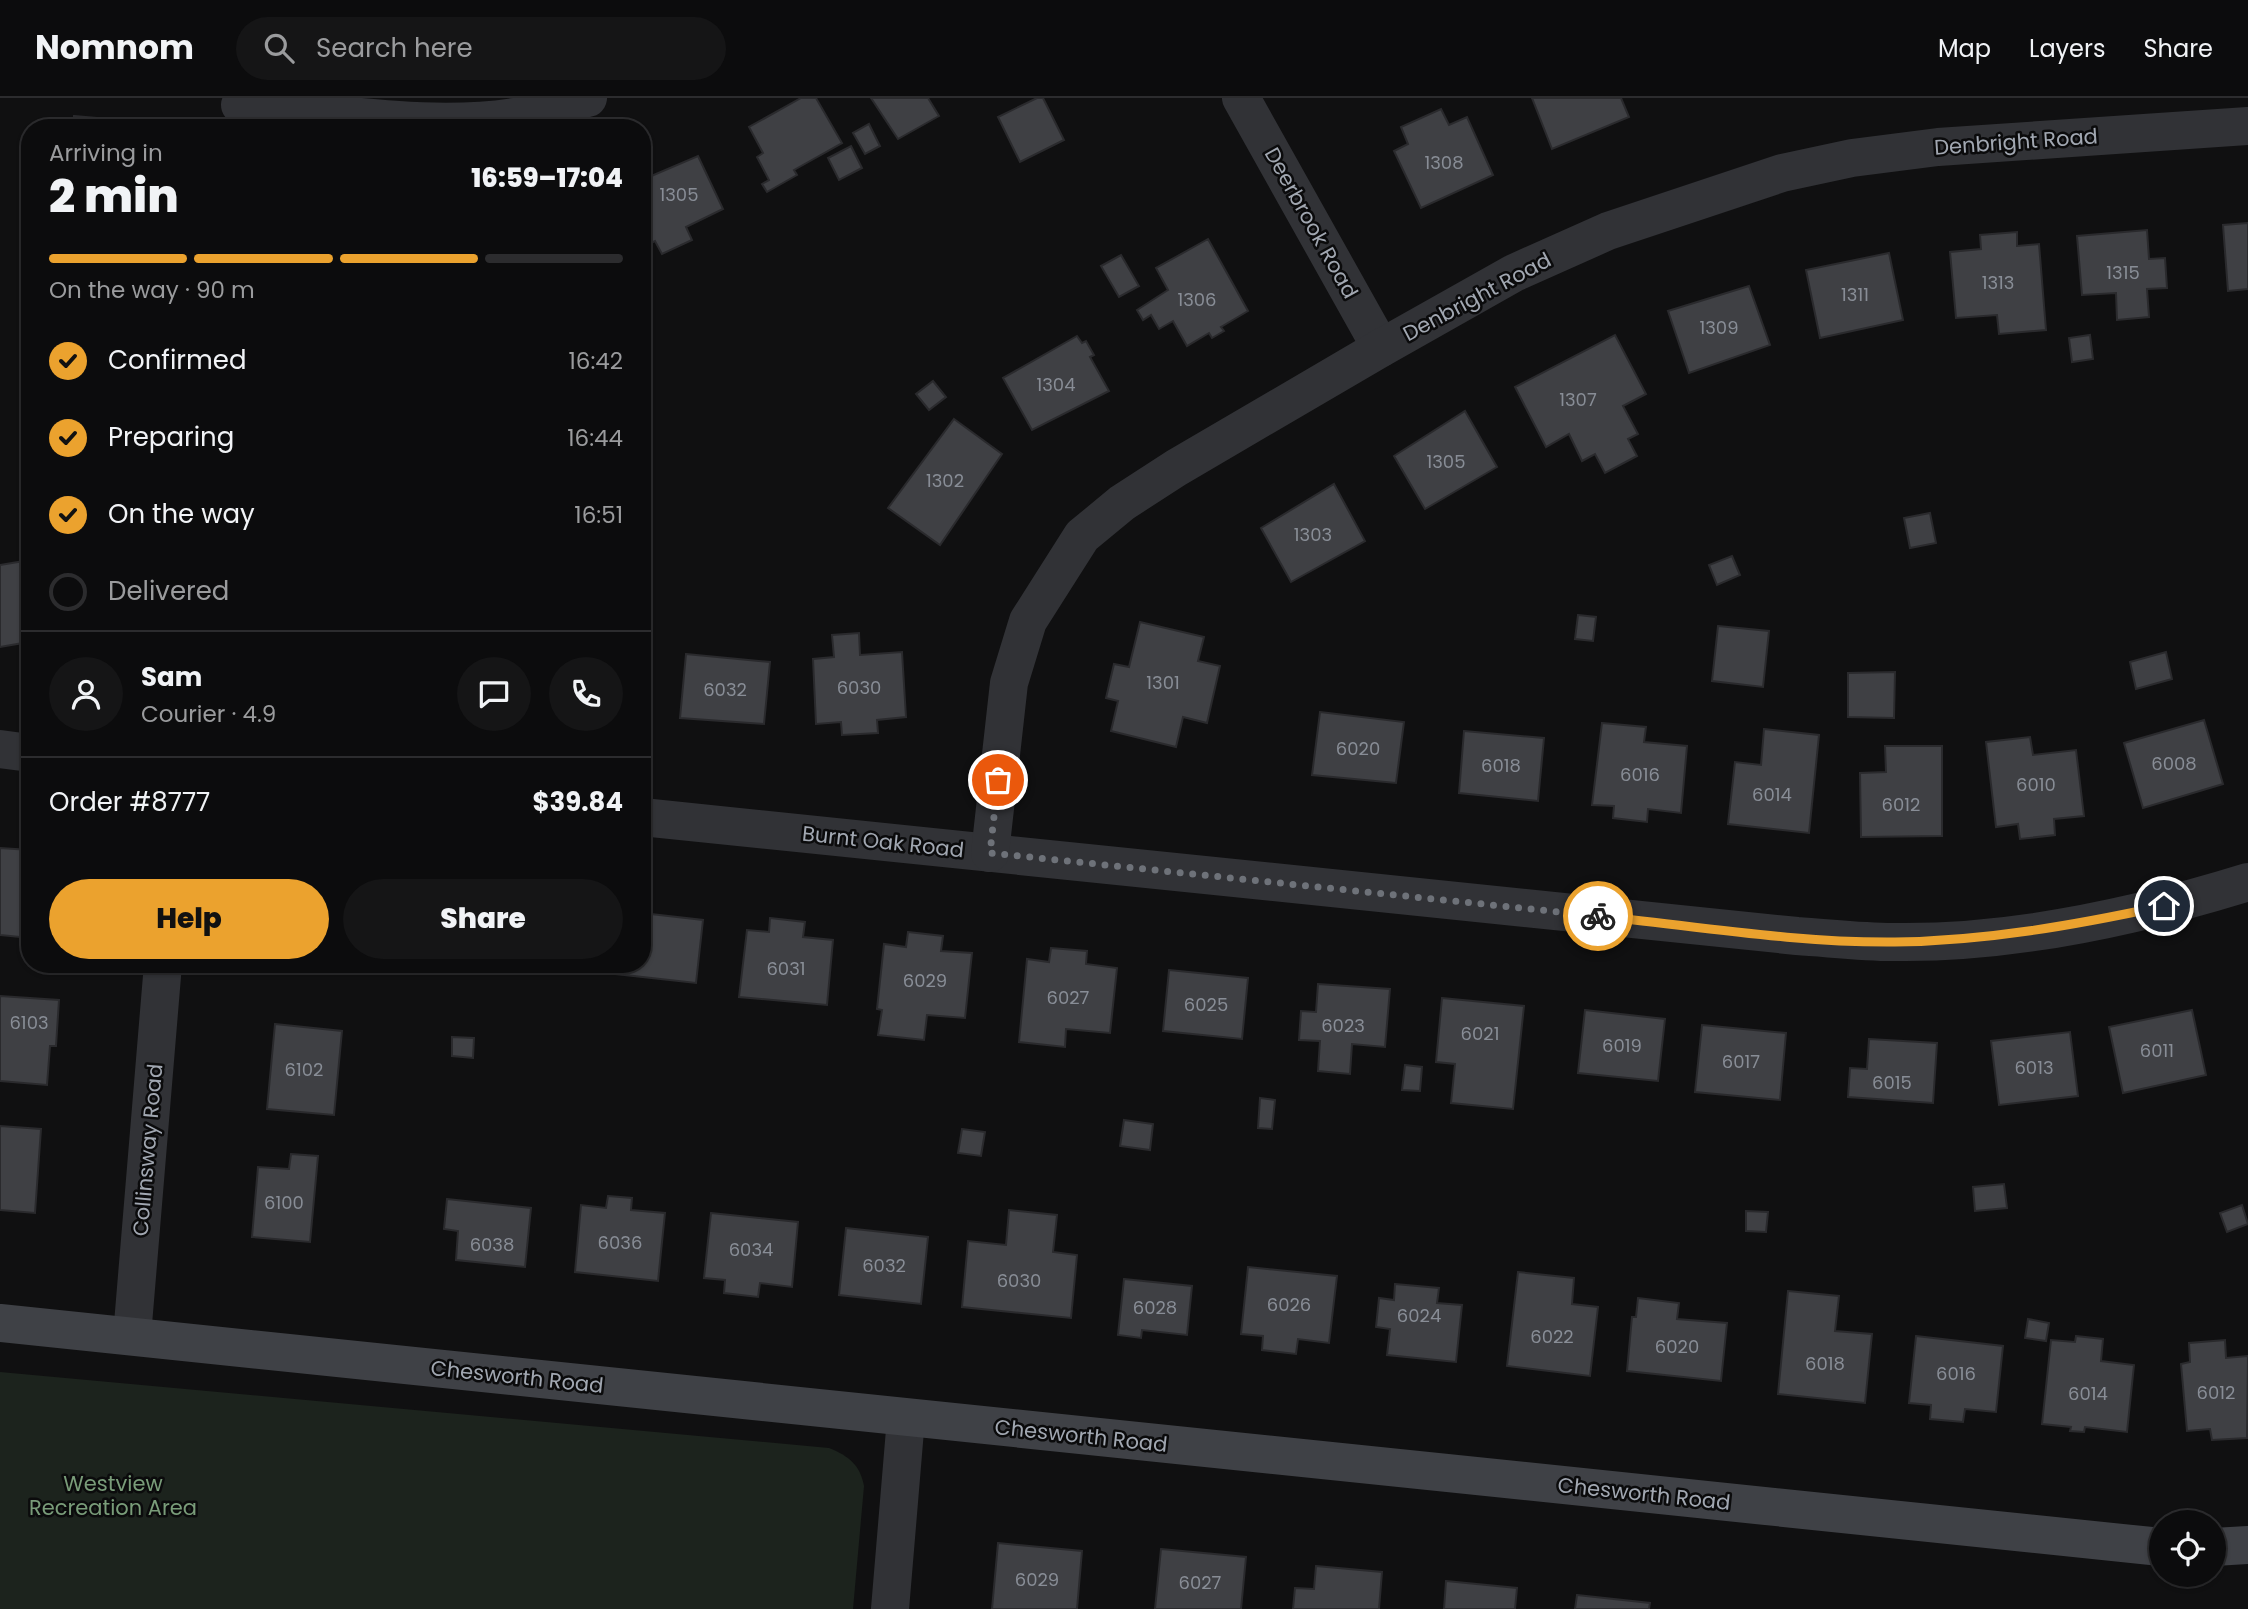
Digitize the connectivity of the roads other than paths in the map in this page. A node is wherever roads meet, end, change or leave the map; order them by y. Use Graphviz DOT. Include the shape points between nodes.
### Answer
graph roads {
  1 [pos="588,98"];
  2 [pos="1241,98"];
  3 [pos="239,110"];
  4 [pos="394,119"];
  5 [pos="480,119"];
  6 [pos="2248,126"];
  7 [pos="1381,348"];
  8 [pos="0,750"];
  9 [pos="21,751"];
  10 [pos="651,818"];
  11 [pos="990,853"];
  12 [pos="2248,882"];
  13 [pos="162,973"];
  14 [pos="0,1323"];
  15 [pos="132,1336"];
  16 [pos="906,1418"];
  17 [pos="2248,1545"];
  18 [pos="2149,1546"];
  19 [pos="2226,1546"];
  20 [pos="890,1609"];
  1 -- 5 [label="street" via="531,114"];
  2 -- 7 [label="street, Deerbrook Road"];
  3 -- 4 [label="street"];
  6 -- 7 [label="street, Denbright Road" via="1938,147 1782,173 1608,231 1514,273"];
  7 -- 11 [label="street, Denbright Road" via="1176,468 1082,536 1028,621 1009,682"];
  8 -- 9 [label="street"];
  10 -- 11 [label="street, Burnt Oak Road"];
  11 -- 12 [label="street, Burnt Oak Road" via="1797,936 1894,942 1994,936 2086,922 2190,900"];
  13 -- 15 [label="street, Collinsway Road"];
  14 -- 15 [label="street, Chesworth Road"];
  15 -- 16 [label="street, Chesworth Road"];
  16 -- 18 [label="street, Chesworth Road"];
  16 -- 20 [label="street"];
  17 -- 19 [label="street"];
}
